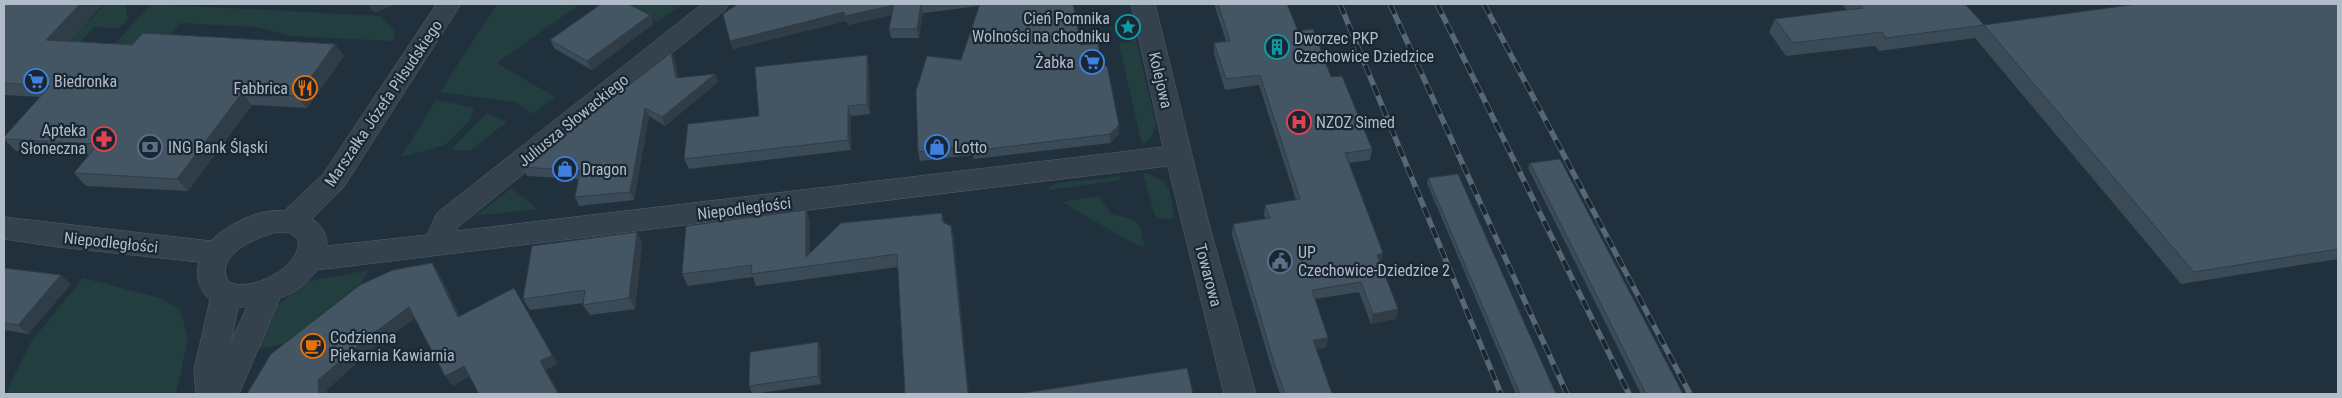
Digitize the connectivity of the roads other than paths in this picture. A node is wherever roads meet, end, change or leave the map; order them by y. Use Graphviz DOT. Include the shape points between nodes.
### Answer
graph roads {
  1 [pos="449,4"];
  2 [pos="717,4"];
  3 [pos="1143,4"];
  4 [pos="1179,155"];
  5 [pos="292,221"];
  6 [pos="4,228"];
  7 [pos="438,243"];
  8 [pos="218,253"];
  9 [pos="309,260"];
  10 [pos="269,291"];
  11 [pos="226,294"];
  12 [pos="212,394"];
  13 [pos="224,394"];
  14 [pos="1240,394"];
  1 -- 5 [label="street, Marszałka Józefa Piłsudskiego" via="333,181"];
  2 -- 7 [label="street, Juliusza Słowackiego" via="447,221"];
  3 -- 4 [label="street, Kolejowa"];
  4 -- 7 [label="street, Niepodległości"];
  4 -- 14 [label="street, Towarowa"];
  5 -- 8 [label="street" via="278,221 244,232"];
  5 -- 9 [label="street" via="303,225 314,239"];
  6 -- 8 [label="street, Niepodległości"];
  7 -- 9 [label="street, Niepodległości"];
  8 -- 11 [label="street" via="210,277 214,287"];
  9 -- 10 [label="street" via="300,272"];
  10 -- 11 [label="street" via="236,296"];
  10 -- 13 [label="street"];
  11 -- 12 [label="street" via="209,370"];
}
